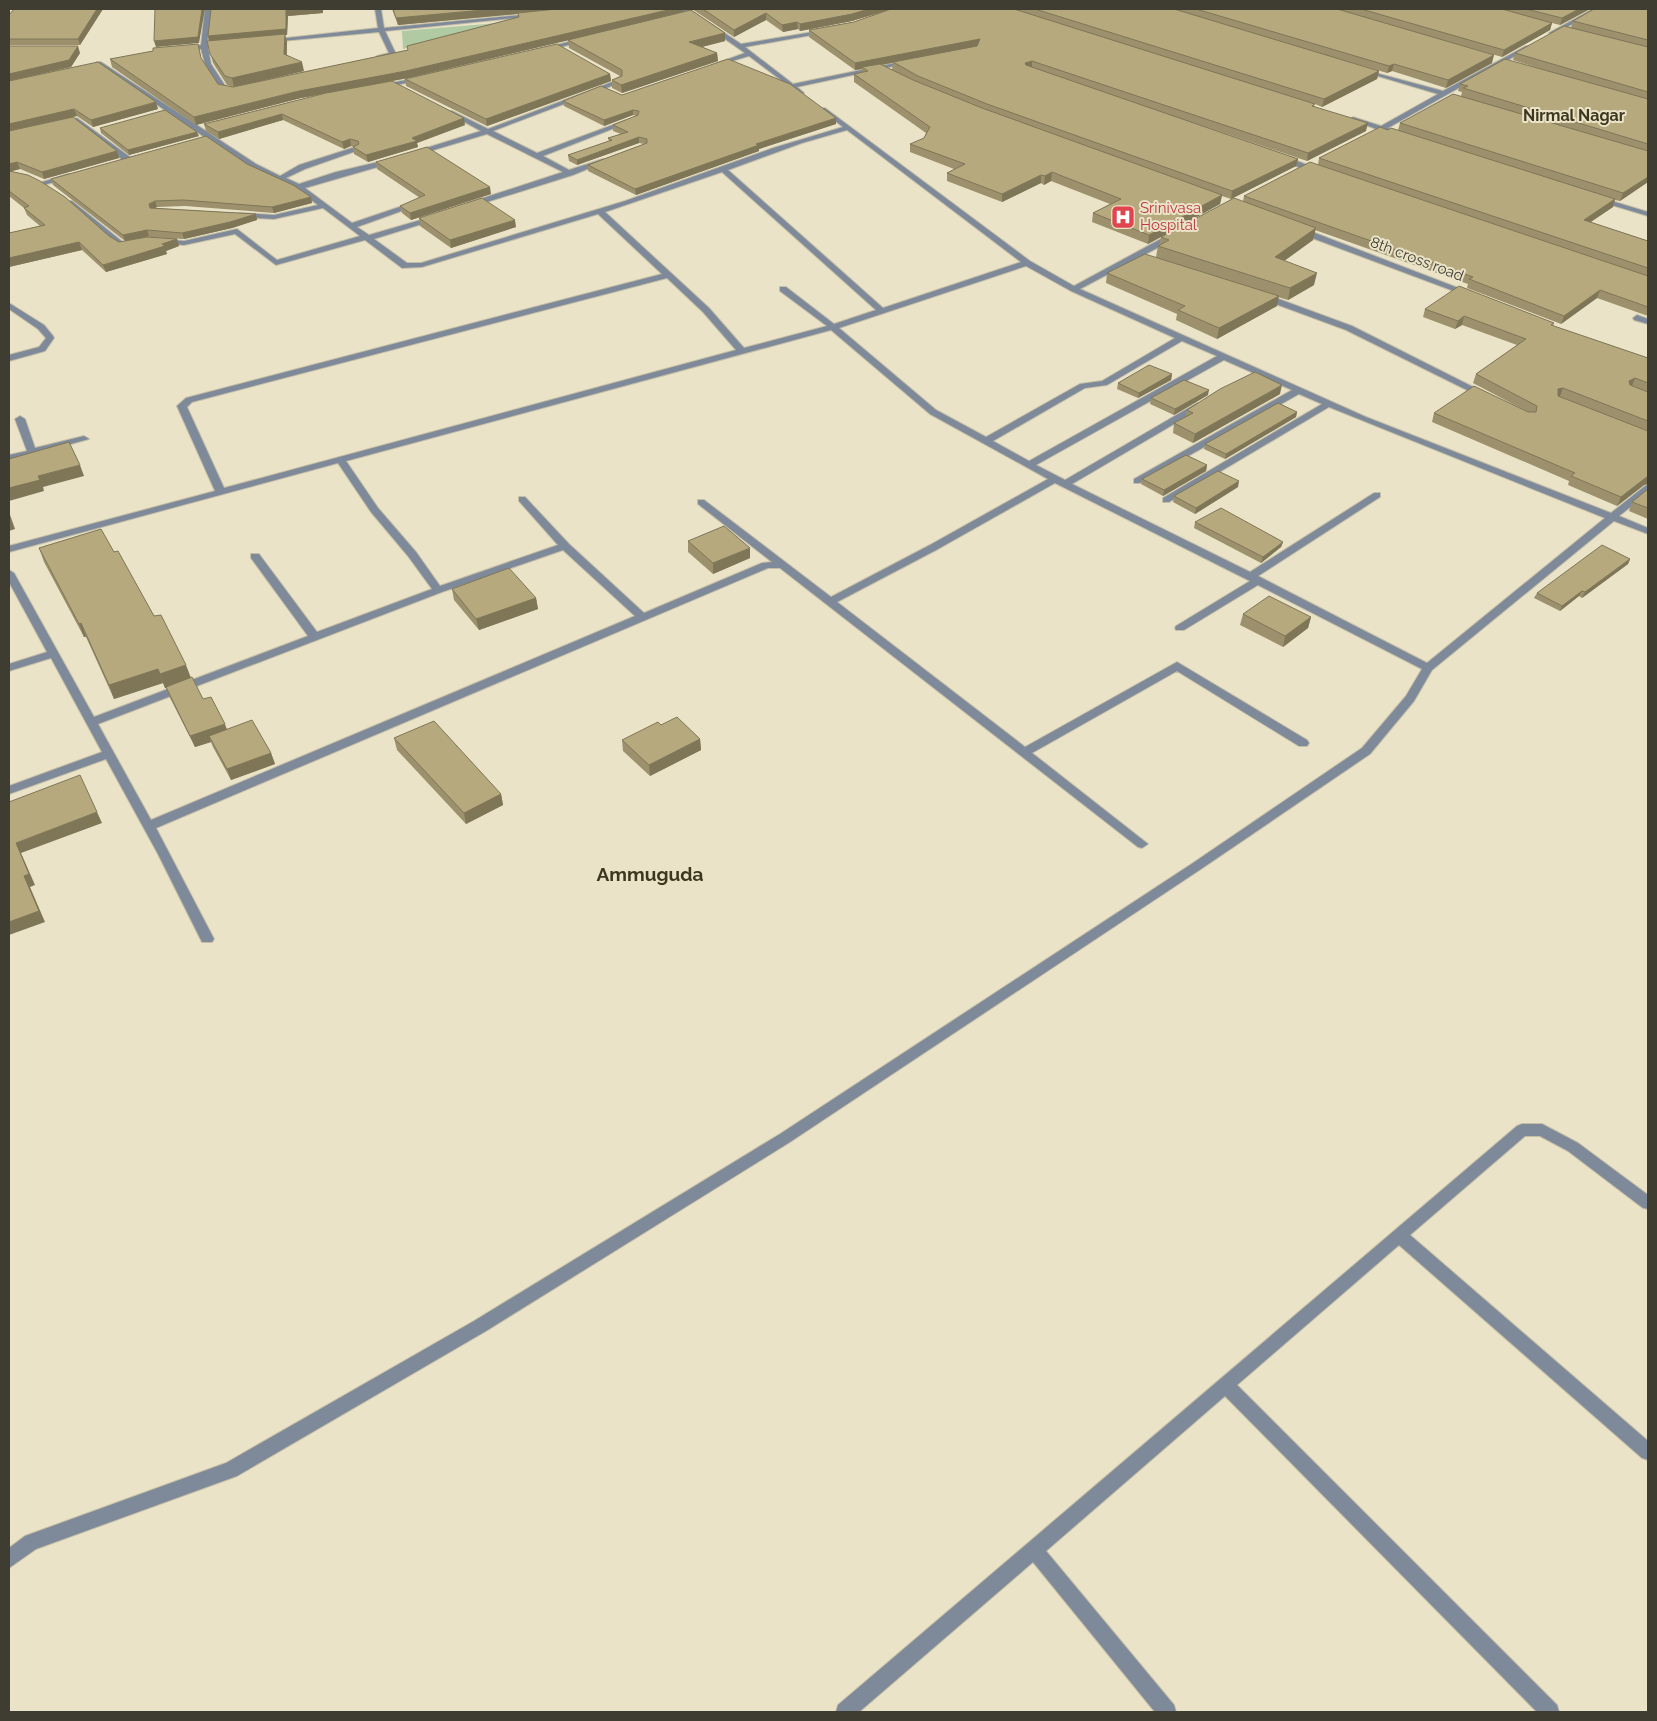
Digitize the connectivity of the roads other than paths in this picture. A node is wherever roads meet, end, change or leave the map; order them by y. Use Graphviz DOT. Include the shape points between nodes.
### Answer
graph roads {
  1 [pos="208,9"];
  2 [pos="378,9"];
  3 [pos="1597,9"];
  4 [pos="684,13"];
  5 [pos="505,26"];
  6 [pos="1551,26"];
  7 [pos="834,28"];
  8 [pos="1560,29"];
  9 [pos="381,30"];
  10 [pos="1569,31"];
  11 [pos="597,37"];
  12 [pos="1544,38"];
  13 [pos="263,41"];
  14 [pos="1536,42"];
  15 [pos="233,44"];
  16 [pos="558,46"];
  17 [pos="740,46"];
  18 [pos="204,47"];
  19 [pos="174,49"];
  20 [pos="539,50"];
  21 [pos="566,50"];
  22 [pos="402,52"];
  23 [pos="392,54"];
  24 [pos="750,54"];
  25 [pos="1494,57"];
  26 [pos="374,58"];
  27 [pos="918,60"];
  28 [pos="1503,60"];
  29 [pos="108,61"];
  30 [pos="99,63"];
  31 [pos="1512,63"];
  32 [pos="90,65"];
  33 [pos="880,68"];
  34 [pos="1357,68"];
  35 [pos="704,69"];
  36 [pos="888,72"];
  37 [pos="612,77"];
  38 [pos="427,78"];
  39 [pos="394,84"];
  40 [pos="792,86"];
  41 [pos="368,87"];
  42 [pos="244,88"];
  43 [pos="403,88"];
  44 [pos="602,88"];
  45 [pos="1442,93"];
  46 [pos="616,94"];
  47 [pos="1451,96"];
  48 [pos="168,110"];
  49 [pos="446,110"];
  50 [pos="158,113"];
  51 [pos="1344,116"];
  52 [pos="636,118"];
  53 [pos="52,126"];
  54 [pos="204,127"];
  55 [pos="102,128"];
  56 [pos="848,128"];
  57 [pos="1382,128"];
  58 [pos="195,130"];
  59 [pos="92,131"];
  60 [pos="488,131"];
  61 [pos="1401,134"];
  62 [pos="1365,137"];
  63 [pos="208,138"];
  64 [pos="199,140"];
  65 [pos="355,150"];
  66 [pos="1270,154"];
  67 [pos="405,156"];
  68 [pos="537,156"];
  69 [pos="136,157"];
  70 [pos="616,157"];
  71 [pos="127,159"];
  72 [pos="396,159"];
  73 [pos="118,162"];
  74 [pos="1315,162"];
  75 [pos="1307,167"];
  76 [pos="724,170"];
  77 [pos="1298,171"];
  78 [pos="80,172"];
  79 [pos="1325,173"];
  80 [pos="570,174"];
  81 [pos="280,179"];
  82 [pos="299,187"];
  83 [pos="51,189"];
  84 [pos="58,195"];
  85 [pos="1591,196"];
  86 [pos="419,203"];
  87 [pos="323,206"];
  88 [pos="460,209"];
  89 [pos="600,212"];
  90 [pos="235,214"];
  91 [pos="1648,214"];
  92 [pos="442,215"];
  93 [pos="351,226"];
  94 [pos="1293,227"];
  95 [pos="1179,233"];
  96 [pos="367,238"];
  97 [pos="149,240"];
  98 [pos="140,242"];
  99 [pos="1136,256"];
  100 [pos="1145,260"];
  101 [pos="1027,264"];
  102 [pos="668,275"];
  103 [pos="1074,288"];
  104 [pos="783,289"];
  105 [pos="1254,294"];
  106 [pos="1481,298"];
  107 [pos="9,305"];
  108 [pos="883,312"];
  109 [pos="1637,318"];
  110 [pos="1648,322"];
  111 [pos="833,327"];
  112 [pos="1183,337"];
  113 [pos="742,352"];
  114 [pos="1224,356"];
  115 [pos="9,358"];
  116 [pos="1299,390"];
  117 [pos="1495,400"];
  118 [pos="1205,402"];
  119 [pos="1330,403"];
  120 [pos="20,419"];
  121 [pos="84,439"];
  122 [pos="986,441"];
  123 [pos="32,452"];
  124 [pos="9,458"];
  125 [pos="340,460"];
  126 [pos="1029,465"];
  127 [pos="1054,479"];
  128 [pos="1137,481"];
  129 [pos="1065,484"];
  130 [pos="1648,488"];
  131 [pos="221,493"];
  132 [pos="1377,495"];
  133 [pos="522,499"];
  134 [pos="1166,500"];
  135 [pos="702,502"];
  136 [pos="1612,516"];
  137 [pos="1648,531"];
  138 [pos="565,546"];
  139 [pos="9,549"];
  140 [pos="255,556"];
  141 [pos="782,565"];
  142 [pos="9,573"];
  143 [pos="1253,579"];
  144 [pos="438,590"];
  145 [pos="830,602"];
  146 [pos="643,618"];
  147 [pos="1180,628"];
  148 [pos="316,637"];
  149 [pos="52,654"];
  150 [pos="9,668"];
  151 [pos="1428,668"];
  152 [pos="90,724"];
  153 [pos="1303,743"];
  154 [pos="108,754"];
  155 [pos="1023,754"];
  156 [pos="9,790"];
  157 [pos="148,826"];
  158 [pos="1142,844"];
  159 [pos="207,939"];
  160 [pos="1648,1203"];
  161 [pos="1400,1236"];
  162 [pos="1226,1385"];
  163 [pos="1648,1452"];
  164 [pos="1035,1551"];
  165 [pos="9,1558"];
  166 [pos="845,1712"];
  167 [pos="1167,1712"];
  168 [pos="1550,1712"];
  1 -- 18 [label="street"];
  2 -- 9 [label="street"];
  3 -- 8 [label="street"];
  4 -- 17 [label="street" via="694,14"];
  5 -- 9 [label="street" via="536,16 495,17"];
  6 -- 8 [label="street"];
  7 -- 17 [label="street"];
  8 -- 10 [label="street"];
  8 -- 12 [label="street"];
  9 -- 13 [label="street"];
  9 -- 23 [label="street"];
  11 -- 16 [label="street"];
  14 -- 28 [label="street"];
  15 -- 18 [label="street"];
  16 -- 20 [label="street"];
  16 -- 21 [label="street"];
  17 -- 24 [label="street"];
  18 -- 19 [label="street"];
  18 -- 42 [label="street" via="208,64 224,89"];
  22 -- 23 [label="street"];
  23 -- 26 [label="street"];
  24 -- 35 [label="street"];
  24 -- 40 [label="street"];
  25 -- 28 [label="street"];
  27 -- 33 [label="street"];
  28 -- 31 [label="street"];
  28 -- 45 [label="street"];
  29 -- 30 [label="street"];
  30 -- 32 [label="street"];
  30 -- 48 [label="street"];
  33 -- 36 [label="street"];
  33 -- 40 [label="street"];
  34 -- 45 [label="street"];
  37 -- 44 [label="street" via="620,81"];
  38 -- 39 [label="street"];
  39 -- 41 [label="street"];
  39 -- 43 [label="street"];
  40 -- 56 [label="street"];
  44 -- 46 [label="street"];
  44 -- 60 [label="street"];
  45 -- 47 [label="street"];
  45 -- 57 [label="street"];
  48 -- 50 [label="street"];
  48 -- 58 [label="street"];
  49 -- 60 [label="street"];
  51 -- 57 [label="street"];
  52 -- 68 [label="street"];
  53 -- 59 [label="street" via="77,120"];
  54 -- 58 [label="street"];
  55 -- 59 [label="street"];
  56 -- 76 [label="street" via="815,136"];
  56 -- 101 [label="street"];
  57 -- 61 [label="street"];
  57 -- 62 [label="street"];
  58 -- 63 [label="street"];
  59 -- 71 [label="street"];
  60 -- 67 [label="street"];
  60 -- 68 [label="street"];
  63 -- 64 [label="street"];
  63 -- 81 [label="street" via="252,166"];
  65 -- 81 [label="street" via="302,167"];
  66 -- 75 [label="street"];
  68 -- 80 [label="street"];
  69 -- 71 [label="street"];
  70 -- 80 [label="street"];
  71 -- 73 [label="street"];
  72 -- 82 [label="street"];
  74 -- 75 [label="street"];
  75 -- 77 [label="street"];
  75 -- 79 [label="street"];
  76 -- 89 [label="street"];
  76 -- 108 [label="street"];
  78 -- 83 [label="street" via="39,181"];
  80 -- 88 [label="street"];
  81 -- 82 [label="street"];
  82 -- 87 [label="street"];
  84 -- 98 [label="street" via="122,246"];
  85 -- 91 [label="street"];
  86 -- 93 [label="street"];
  87 -- 90 [label="street" via="274,218"];
  87 -- 93 [label="street"];
  89 -- 96 [label="street" via="422,265 405,266"];
  89 -- 102 [label="street"];
  92 -- 96 [label="street"];
  93 -- 96 [label="street"];
  94 -- 106 [label="street, 8th cross road"];
  95 -- 99 [label="street"];
  96 -- 97 [label="street" via="276,263 237,231 184,243"];
  99 -- 100 [label="street"];
  99 -- 103 [label="street"];
  101 -- 103 [label="street"];
  101 -- 108 [label="street"];
  102 -- 113 [label="street" via="706,310"];
  102 -- 131 [label="street" via="189,400 182,406"];
  103 -- 112 [label="street"];
  104 -- 111 [label="street"];
  105 -- 117 [label="street" via="1350,328"];
  107 -- 115 [label="street" via="50,338 42,349"];
  108 -- 111 [label="street"];
  109 -- 110 [label="street"];
  111 -- 113 [label="street"];
  111 -- 122 [label="street" via="933,412"];
  112 -- 114 [label="street"];
  112 -- 122 [label="street" via="1104,383 1083,386"];
  113 -- 125 [label="street"];
  114 -- 116 [label="street" via="1255,374"];
  114 -- 126 [label="street"];
  116 -- 119 [label="street"];
  116 -- 128 [label="street"];
  118 -- 129 [label="street"];
  119 -- 134 [label="street"];
  119 -- 136 [label="street"];
  120 -- 123 [label="street"];
  121 -- 123 [label="street"];
  122 -- 126 [label="street"];
  123 -- 124 [label="street"];
  125 -- 131 [label="street"];
  125 -- 144 [label="street" via="374,510"];
  126 -- 127 [label="street"];
  127 -- 129 [label="street"];
  127 -- 145 [label="street"];
  129 -- 143 [label="street"];
  130 -- 136 [label="street"];
  131 -- 139 [label="street"];
  132 -- 143 [label="street"];
  133 -- 138 [label="street"];
  135 -- 141 [label="street"];
  136 -- 137 [label="street"];
  136 -- 151 [label="street"];
  138 -- 144 [label="street"];
  138 -- 146 [label="street"];
  140 -- 148 [label="street"];
  141 -- 145 [label="street"];
  141 -- 146 [label="street" via="766,565"];
  142 -- 149 [label="street"];
  143 -- 147 [label="street"];
  143 -- 151 [label="street"];
  144 -- 148 [label="street"];
  145 -- 155 [label="street"];
  146 -- 157 [label="street"];
  148 -- 152 [label="street"];
  149 -- 150 [label="street"];
  149 -- 152 [label="street"];
  151 -- 165 [label="street" via="1410,698 1366,751 1206,861 785,1138 480,1326 231,1470 31,1542"];
  152 -- 154 [label="street"];
  153 -- 155 [label="street" via="1177,666"];
  154 -- 156 [label="street"];
  154 -- 157 [label="street"];
  155 -- 158 [label="street"];
  157 -- 159 [label="street"];
  160 -- 161 [label="street" via="1572,1147 1542,1130 1522,1130"];
  161 -- 162 [label="street"];
  161 -- 163 [label="street"];
  162 -- 164 [label="street"];
  162 -- 168 [label="street"];
  164 -- 166 [label="street"];
  164 -- 167 [label="street"];
}
